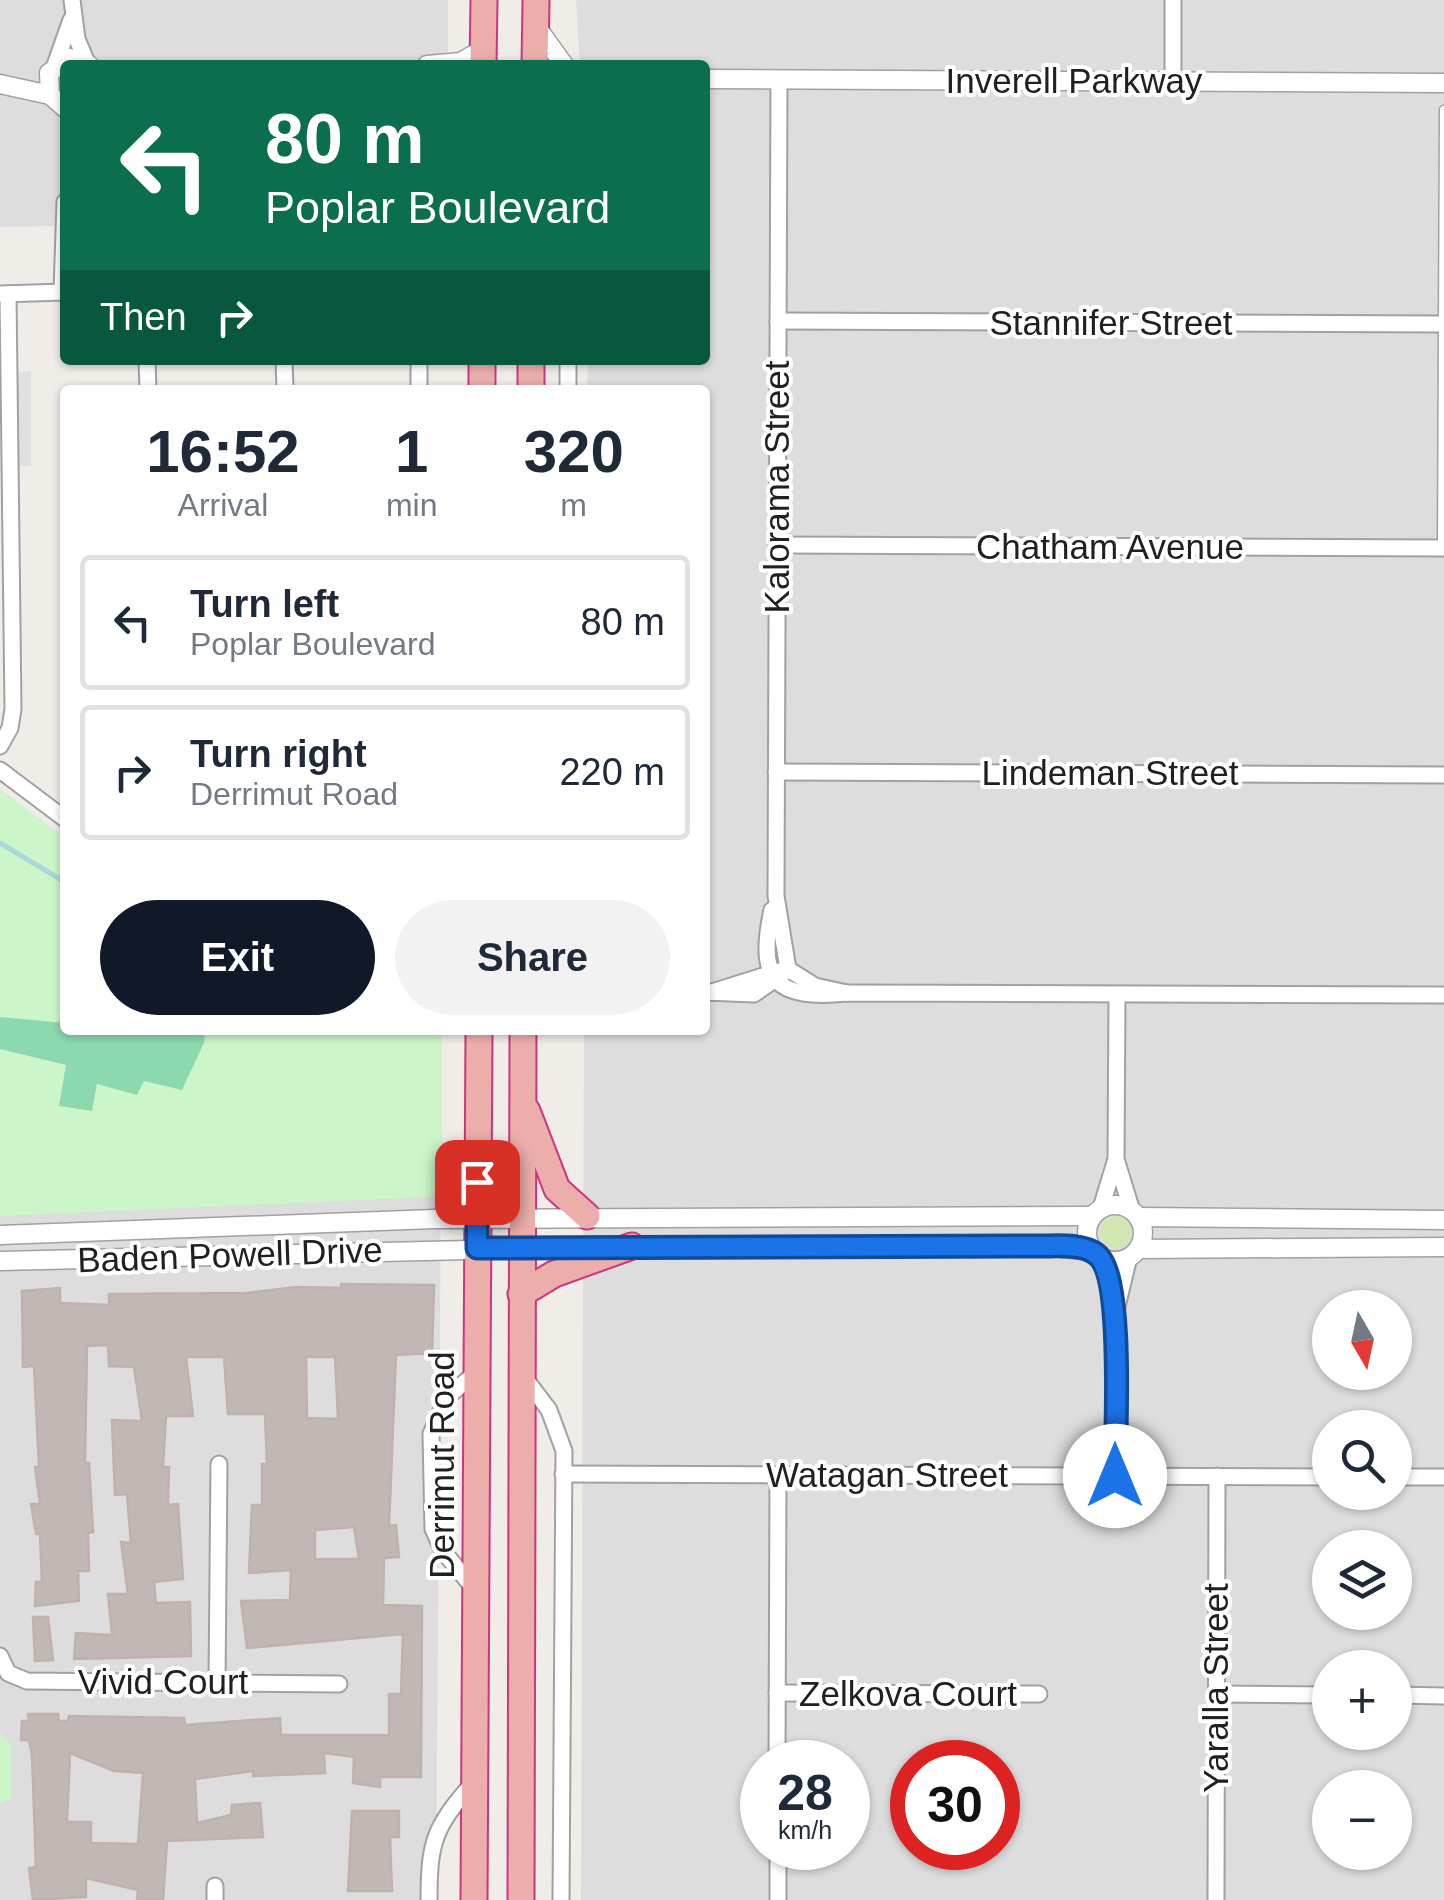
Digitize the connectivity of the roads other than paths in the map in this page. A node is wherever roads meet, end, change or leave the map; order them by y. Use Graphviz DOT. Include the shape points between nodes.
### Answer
graph roads {
  1 [pos="484,0"];
  2 [pos="1173,0"];
  3 [pos="72,8"];
  4 [pos="536,13"];
  5 [pos="483,57"];
  6 [pos="87,60"];
  7 [pos="535,60"];
  8 [pos="561,60"];
  9 [pos="60,64"];
  10 [pos="52,69"];
  11 [pos="710,79"];
  12 [pos="779,79"];
  13 [pos="1173,82"];
  14 [pos="0,83"];
  15 [pos="1444,83"];
  16 [pos="60,108"];
  17 [pos="1444,110"];
  18 [pos="60,292"];
  19 [pos="4,294"];
  20 [pos="778,321"];
  21 [pos="1443,324"];
  22 [pos="777,545"];
  23 [pos="1443,548"];
  24 [pos="0,746"];
  25 [pos="0,770"];
  26 [pos="776,772"];
  27 [pos="1444,774"];
  28 [pos="60,815"];
  29 [pos="779,974"];
  30 [pos="710,991"];
  31 [pos="1117,995"];
  32 [pos="1444,995"];
  33 [pos="480,1035"];
  34 [pos="525,1035"];
  35 [pos="522,1097"];
  36 [pos="1116,1159"];
  37 [pos="1096,1212"];
  38 [pos="1135,1214"];
  39 [pos="587,1216"];
  40 [pos="520,1217"];
  41 [pos="476,1218"];
  42 [pos="1444,1220"];
  43 [pos="0,1235"];
  44 [pos="632,1246"];
  45 [pos="477,1248"];
  46 [pos="521,1248"];
  47 [pos="1444,1248"];
  48 [pos="1134,1253"];
  49 [pos="1097,1254"];
  50 [pos="0,1261"];
  51 [pos="522,1294"];
  52 [pos="1116,1310"];
  53 [pos="477,1372"];
  54 [pos="521,1374"];
  55 [pos="219,1464"];
  56 [pos="564,1474"];
  57 [pos="778,1474"];
  58 [pos="1115,1476"];
  59 [pos="1217,1476"];
  60 [pos="1312,1477"];
  61 [pos="1412,1477"];
  62 [pos="1444,1478"];
  63 [pos="477,1594"];
  64 [pos="0,1656"];
  65 [pos="217,1682"];
  66 [pos="340,1684"];
  67 [pos="777,1693"];
  68 [pos="1039,1694"];
  69 [pos="1216,1694"];
  70 [pos="1312,1695"];
  71 [pos="1412,1696"];
  72 [pos="1444,1696"];
  73 [pos="778,1740"];
  74 [pos="477,1778"];
  75 [pos="778,1870"];
  76 [pos="429,1900"];
  77 [pos="474,1900"];
  78 [pos="521,1900"];
  79 [pos="561,1900"];
  80 [pos="778,1900"];
  81 [pos="1216,1900"];
  1 -- 5 [label="highway"];
  2 -- 13 [label="street"];
  3 -- 6 [label="street"];
  3 -- 10 [label="street"];
  4 -- 7 [label="highway"];
  4 -- 8 [label="street"];
  9 -- 10 [label="street"];
  10 -- 14 [label="street"];
  10 -- 16 [label="street"];
  11 -- 12 [label="street, Inverell Parkway"];
  12 -- 13 [label="street, Inverell Parkway"];
  12 -- 20 [label="street, Kalorama Street"];
  13 -- 15 [label="street, Inverell Parkway"];
  14 -- 16 [label="street"];
  17 -- 21 [label="lane"];
  18 -- 19 [label="street"];
  19 -- 24 [label="street" via="13,708"];
  20 -- 21 [label="street, Stannifer Street"];
  20 -- 22 [label="street, Kalorama Street"];
  21 -- 23 [label="lane"];
  22 -- 23 [label="street, Chatham Avenue"];
  22 -- 26 [label="street, Kalorama Street"];
  25 -- 28 [label="street"];
  26 -- 27 [label="street, Lindeman Street"];
  26 -- 29 [label="street, Kalorama Street"];
  29 -- 30 [label="street"];
  29 -- 31 [label="street" via="846,993"];
  31 -- 32 [label="street"];
  31 -- 36 [label="street"];
  33 -- 41 [label="highway, Derrimut Road"];
  34 -- 35 [label="highway"];
  35 -- 39 [label="highway" via="557,1189"];
  35 -- 40 [label="highway"];
  36 -- 37 [label="street"];
  36 -- 38 [label="street"];
  37 -- 38 [label="street" via="1117,1205"];
  37 -- 39 [label="street, Baden Powell Drive"];
  37 -- 49 [label="street" via="1086,1234"];
  38 -- 42 [label="street"];
  38 -- 48 [label="street" via="1143,1233"];
  39 -- 40 [label="street, Baden Powell Drive"];
  40 -- 41 [label="street, Baden Powell Drive"];
  40 -- 46 [label="highway"];
  41 -- 43 [label="street, Baden Powell Drive"];
  41 -- 45 [label="highway, Derrimut Road"];
  44 -- 46 [label="street, Baden Powell Drive"];
  44 -- 49 [label="street, Baden Powell Drive" via="1043,1246"];
  44 -- 51 [label="highway" via="554,1274"];
  45 -- 46 [label="street, Baden Powell Drive"];
  45 -- 50 [label="street, Baden Powell Drive"];
  45 -- 53 [label="highway, Derrimut Road"];
  46 -- 51 [label="highway"];
  47 -- 48 [label="street"];
  48 -- 49 [label="street" via="1115,1261"];
  48 -- 52 [label="street"];
  49 -- 52 [label="street"];
  51 -- 54 [label="highway"];
  52 -- 58 [label="street"];
  53 -- 63 [label="highway, Derrimut Road"];
  53 -- 63 [label="street" via="447,1396 433,1424 431,1516 443,1551"];
  54 -- 56 [label="street" via="558,1428"];
  54 -- 78 [label="highway"];
  55 -- 65 [label="street"];
  56 -- 57 [label="street, Watagan Street"];
  56 -- 79 [label="street"];
  57 -- 58 [label="street, Watagan Street"];
  57 -- 67 [label="street"];
  58 -- 59 [label="street, Watagan Street"];
  59 -- 60 [label="street, Watagan Street"];
  59 -- 69 [label="street, Yaralla Street"];
  61 -- 62 [label="street"];
  63 -- 74 [label="highway, Derrimut Road"];
  64 -- 65 [label="street, Vivid Court" via="8,1674 27,1681"];
  65 -- 66 [label="street, Vivid Court"];
  67 -- 68 [label="street, Zelkova Court"];
  67 -- 73 [label="street"];
  69 -- 70 [label="street"];
  69 -- 81 [label="street, Yaralla Street"];
  71 -- 72 [label="street"];
  74 -- 76 [label="street" via="433,1838"];
  74 -- 77 [label="highway, Derrimut Road"];
  75 -- 80 [label="street"];
}
